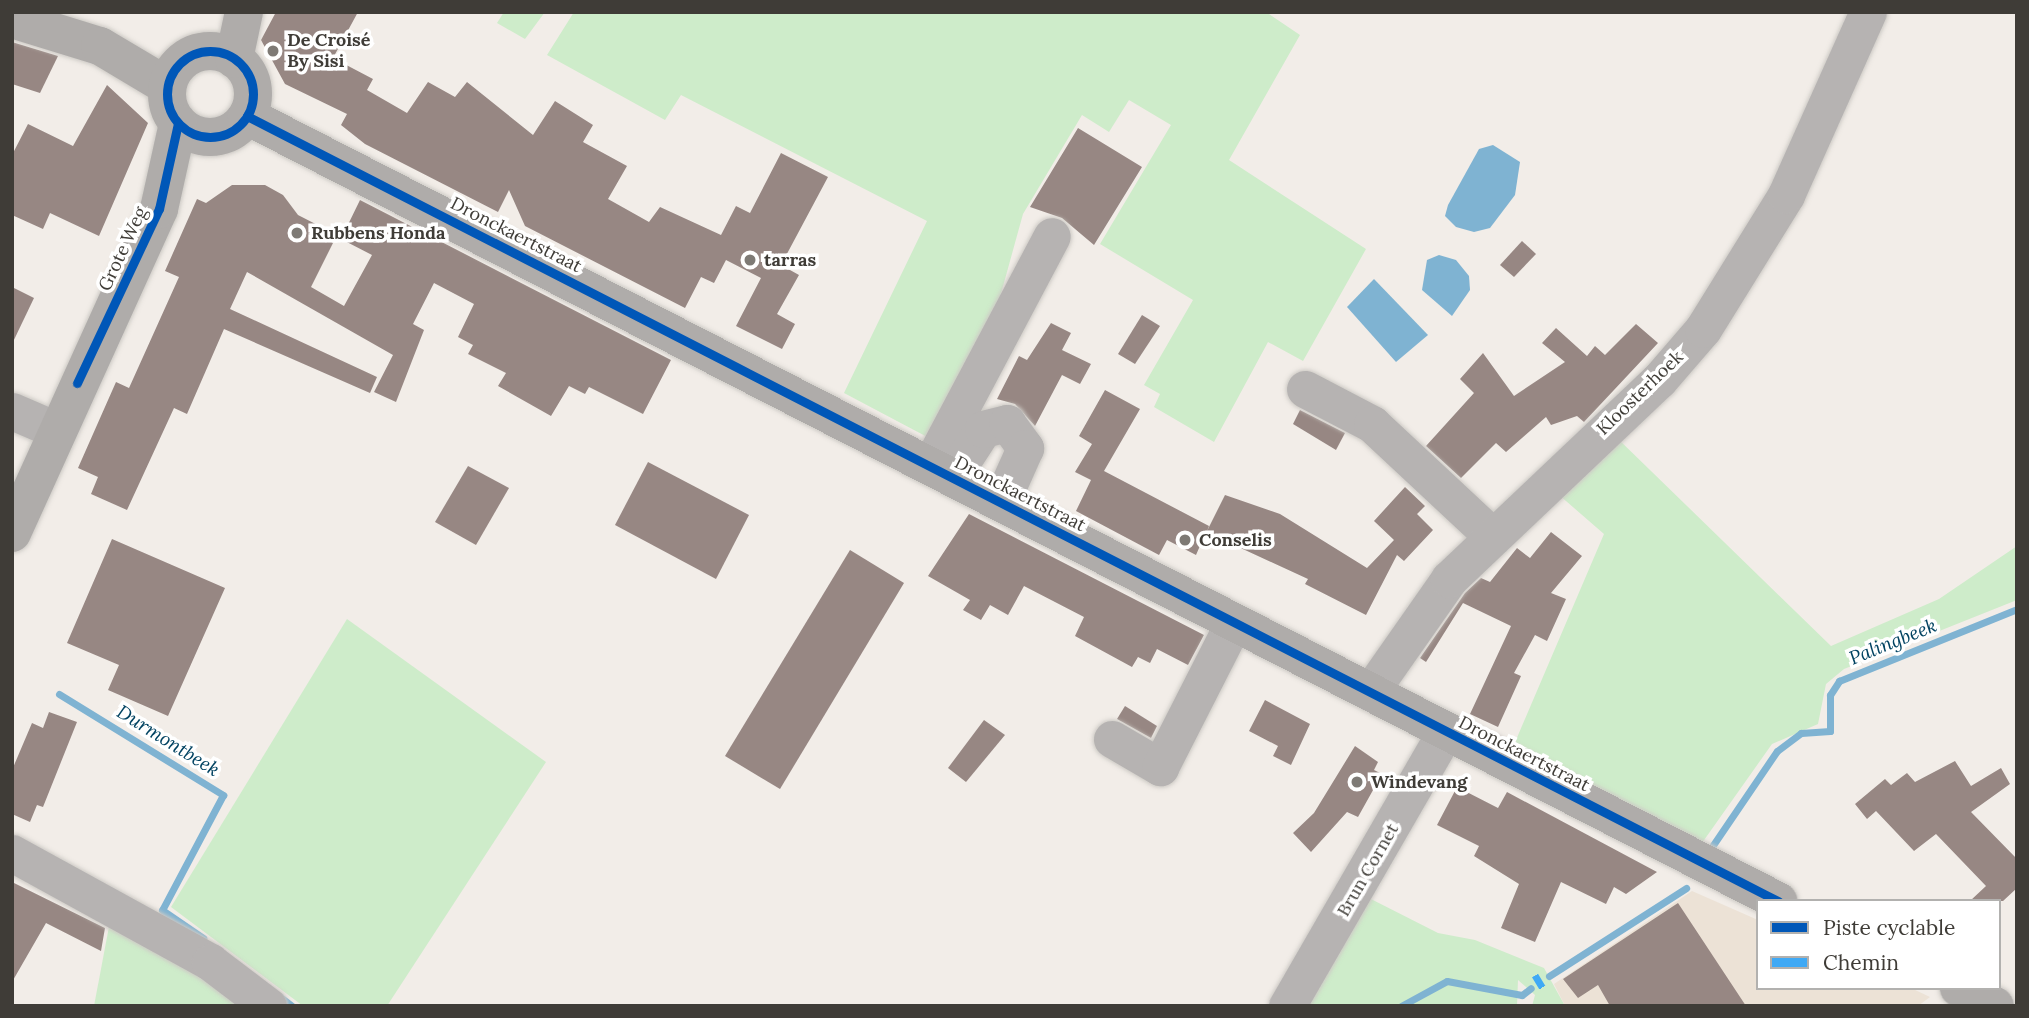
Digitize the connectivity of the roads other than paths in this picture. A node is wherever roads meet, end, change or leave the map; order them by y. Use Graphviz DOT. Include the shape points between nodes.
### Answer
graph roads {
  1 [pos="229,12"];
  2 [pos="244,12"];
  3 [pos="1868,12"];
  4 [pos="12,19"];
  5 [pos="198,64"];
  6 [pos="247,116"];
  7 [pos="192,130"];
  8 [pos="1052,236"];
  9 [pos="1305,389"];
  10 [pos="12,411"];
  11 [pos="56,430"];
  12 [pos="941,471"];
  13 [pos="1001,502"];
  14 [pos="12,533"];
  15 [pos="1491,535"];
  16 [pos="1234,622"];
  17 [pos="1370,692"];
  18 [pos="1446,732"];
  19 [pos="1112,739"];
  20 [pos="12,853"];
  21 [pos="1774,899"];
  22 [pos="1963,990"];
  23 [pos="268,1006"];
  24 [pos="1287,1006"];
  25 [pos="1995,1006"];
  1 -- 5 [label="main road"];
  2 -- 5 [label="main road"];
  3 -- 15 [label="street, Kloosterhoek" via="1786,195 1703,329 1659,380"];
  4 -- 5 [label="main road" via="100,46"];
  5 -- 6 [label="main road" via="252,86"];
  5 -- 7 [label="main road"];
  6 -- 7 [label="main road" via="225,135"];
  6 -- 12 [label="main road, Dronckaertstraat"];
  7 -- 11 [label="main road, Grote Weg"];
  8 -- 12 [label="street"];
  9 -- 15 [label="street" via="1372,424"];
  10 -- 11 [label="street"];
  11 -- 14 [label="main road, Grote Weg"];
  12 -- 13 [label="main road, Dronckaertstraat"];
  12 -- 13 [label="street" via="983,429 1006,423 1025,449"];
  13 -- 16 [label="main road, Dronckaertstraat"];
  15 -- 17 [label="street, Kloosterhoek" via="1449,579"];
  16 -- 17 [label="main road, Dronckaertstraat"];
  16 -- 19 [label="street" via="1160,767"];
  17 -- 18 [label="main road, Dronckaertstraat"];
  18 -- 21 [label="main road, Dronckaertstraat"];
  18 -- 24 [label="street, Brun Cornet"];
  20 -- 23 [label="street" via="210,962"];
  22 -- 25 [label="main road"];
}
